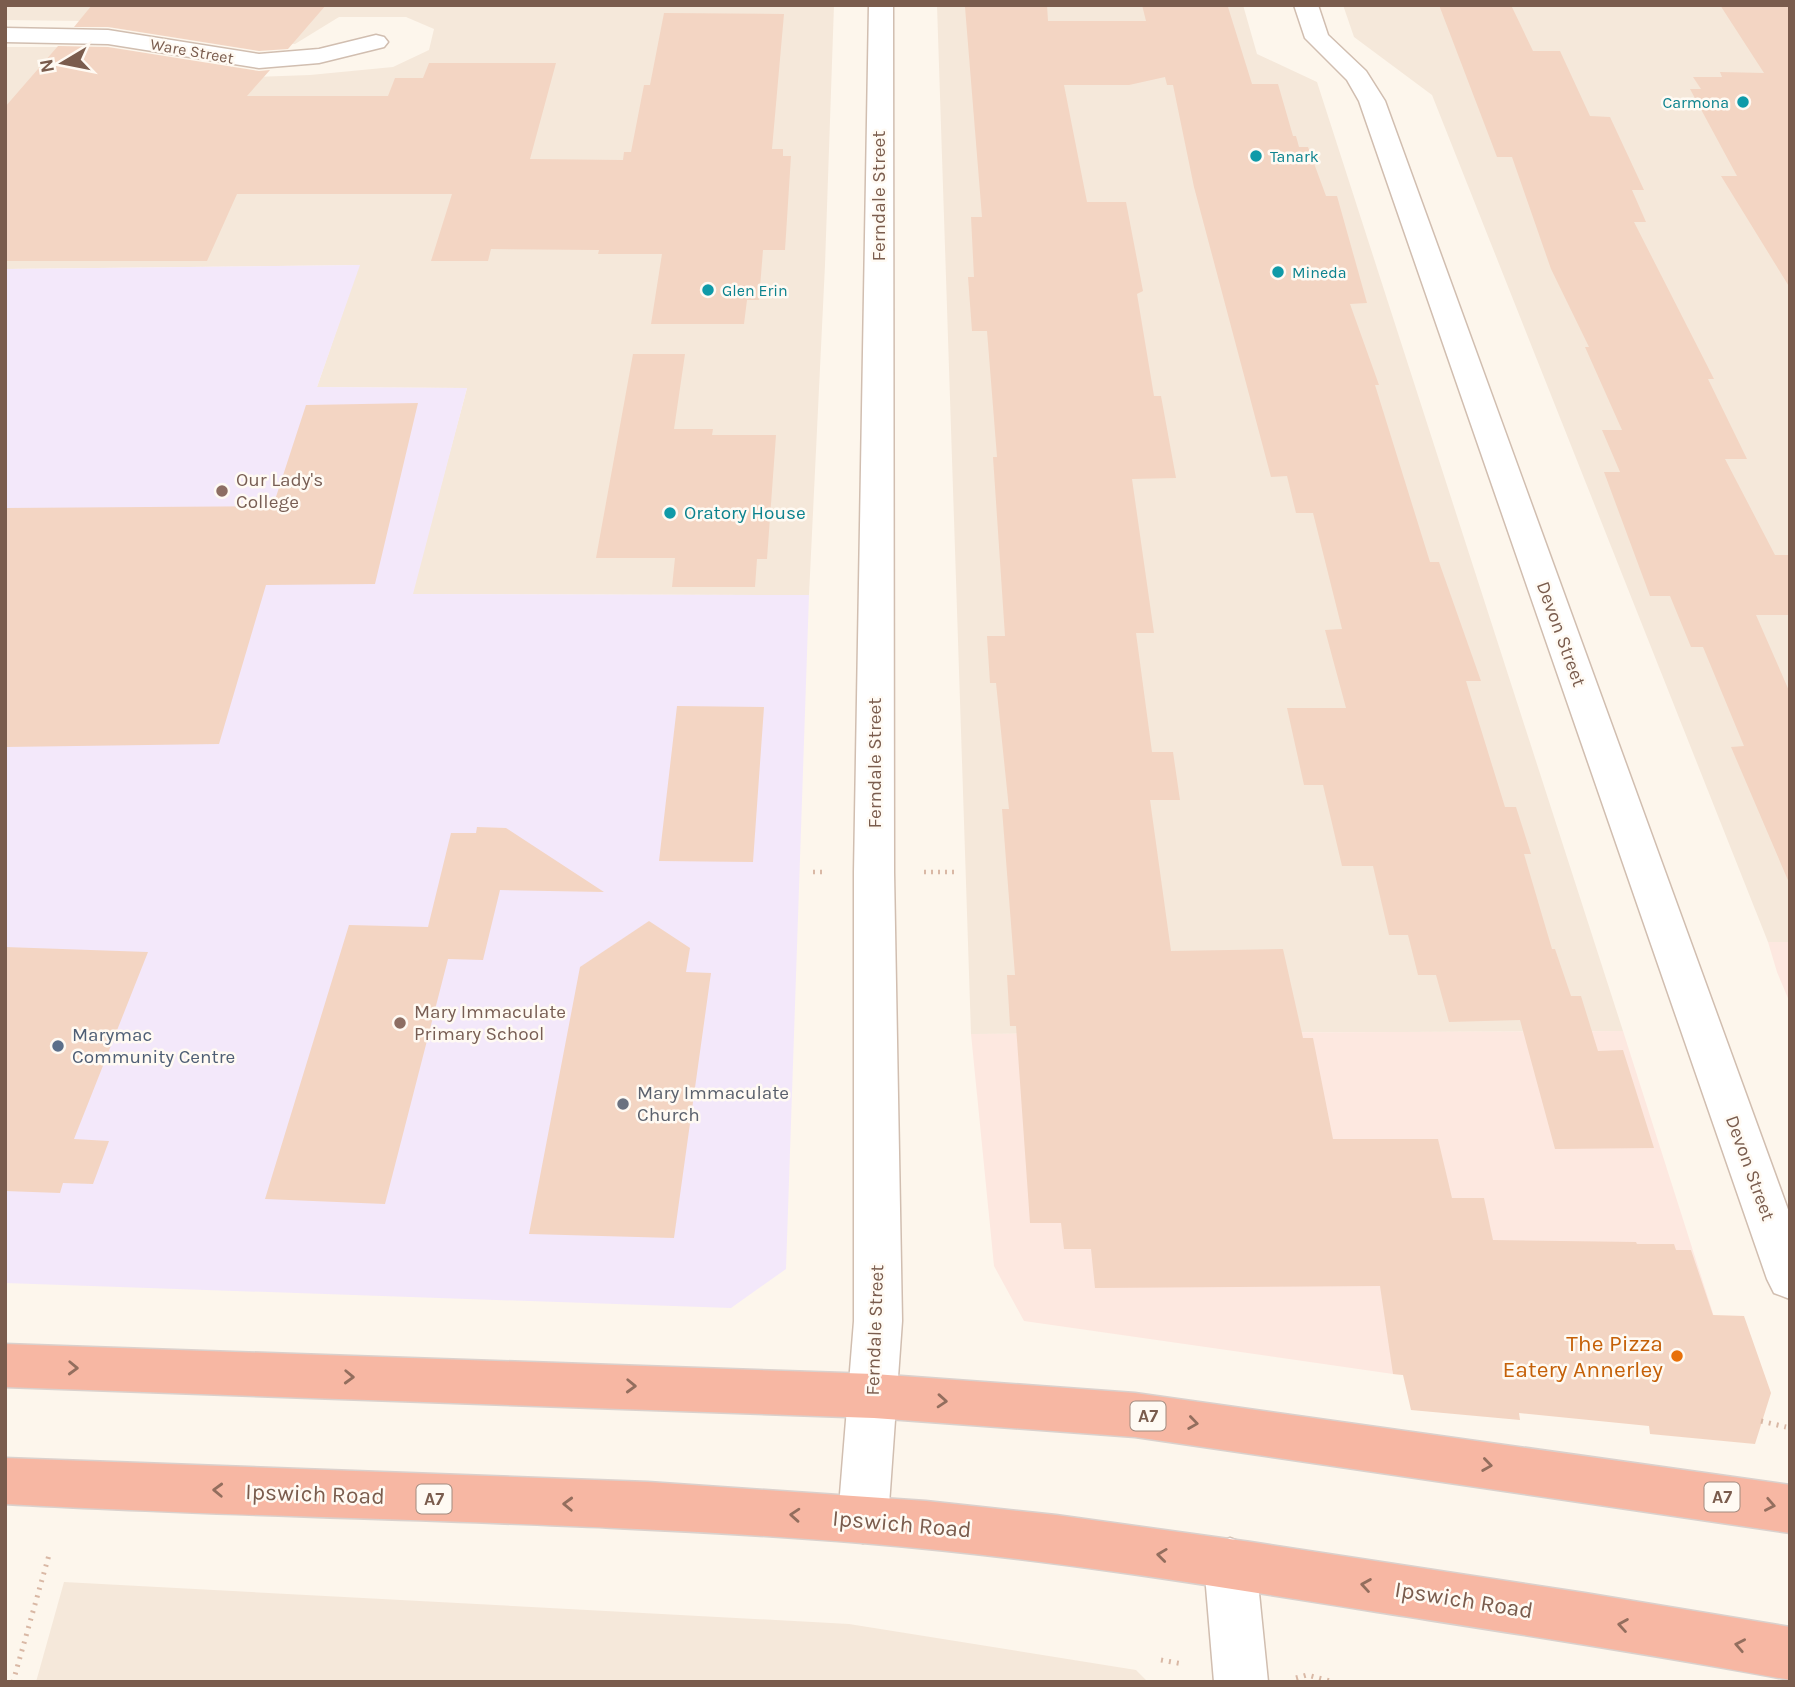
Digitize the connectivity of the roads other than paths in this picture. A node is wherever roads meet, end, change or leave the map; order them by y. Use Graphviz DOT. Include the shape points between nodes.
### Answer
graph roads {
  1 [pos="881,5"];
  2 [pos="1306,5"];
  3 [pos="5,35"];
  4 [pos="376,42"];
  5 [pos="1790,1279"];
  6 [pos="5,1366"];
  7 [pos="874,1396"];
  8 [pos="8,1489"];
  9 [pos="1790,1509"];
  10 [pos="863,1519"];
  11 [pos="1230,1563"];
  12 [pos="1790,1654"];
  13 [pos="1217,1674"];
  1 -- 7 [label="street, Ferndale Street" via="874,858 878,1321"];
  2 -- 5 [label="street, Devon Street" via="1317,38 1357,76 1372,101"];
  3 -- 4 [label="street, Ware Street" via="108,37 259,61 320,57"];
  6 -- 7 [label="highway, A7, one-way"];
  7 -- 9 [label="highway, A7, one-way" via="1135,1415"];
  7 -- 10 [label="street, Ferndale Street"];
  10 -- 8 [label="highway, Ipswich Road / A7, one-way"];
  11 -- 10 [label="highway, Ipswich Road / A7, one-way"];
  12 -- 11 [label="highway, Ipswich Road / A7, one-way"];
  11 -- 13 [label="street"];
}
